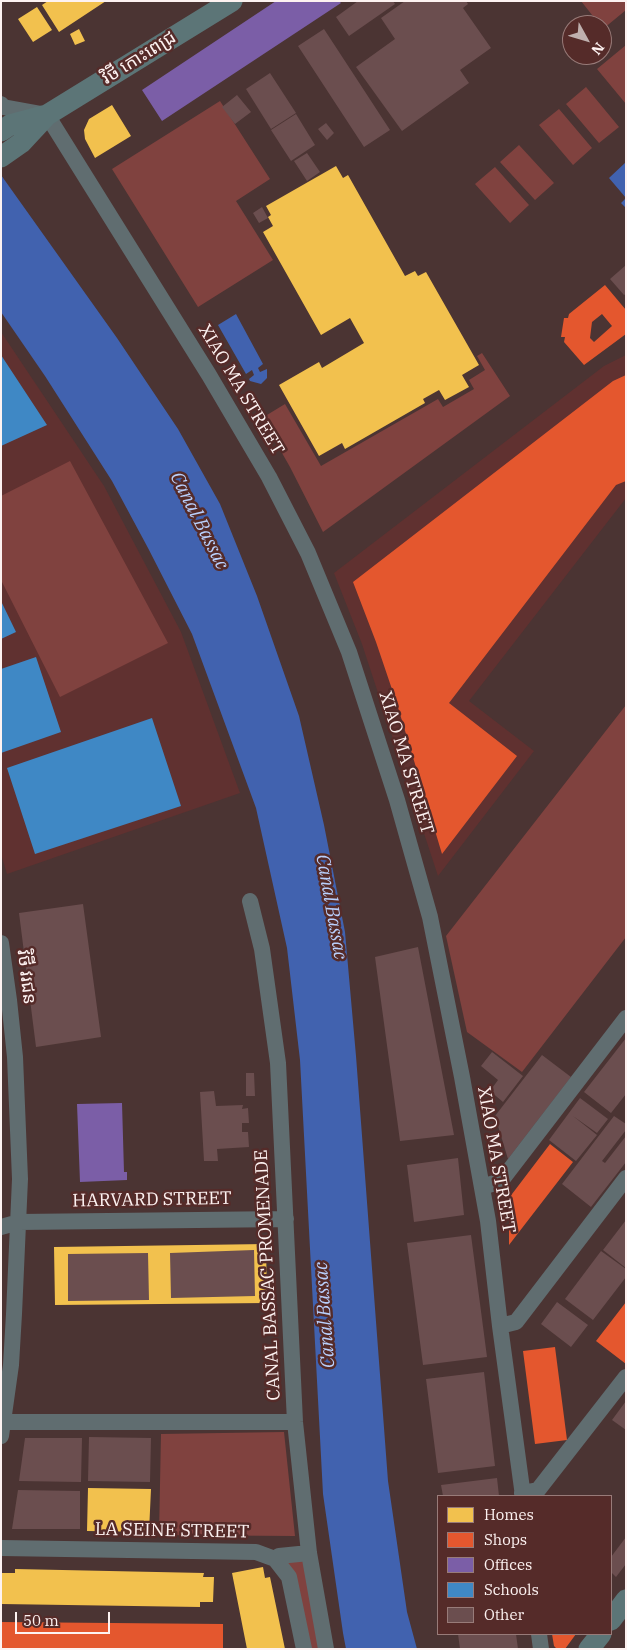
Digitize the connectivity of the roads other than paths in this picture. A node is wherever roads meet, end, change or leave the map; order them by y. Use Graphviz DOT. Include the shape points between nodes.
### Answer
graph roads {
  1 [pos="232,1"];
  2 [pos="1,104"];
  3 [pos="47,115"];
  4 [pos="6,128"];
  5 [pos="1,156"];
  6 [pos="250,901"];
  7 [pos="1,942"];
  8 [pos="626,1018"];
  9 [pos="626,1178"];
  10 [pos="482,1187"];
  11 [pos="1,1216"];
  12 [pos="286,1219"];
  13 [pos="19,1222"];
  14 [pos="1,1227"];
  15 [pos="500,1326"];
  16 [pos="626,1378"];
  17 [pos="295,1422"];
  18 [pos="2,1429"];
  19 [pos="522,1495"];
  20 [pos="1,1548"];
  21 [pos="309,1553"];
  22 [pos="275,1559"];
  23 [pos="626,1600"];
  24 [pos="612,1619"];
  25 [pos="539,1635"];
  26 [pos="599,1635"];
  27 [pos="304,1649"];
  28 [pos="326,1649"];
  29 [pos="541,1649"];
  30 [pos="590,1649"];
  1 -- 3 [label="main road, វិថី កោះពេជ្រ"];
  2 -- 3 [label="street"];
  3 -- 4 [label="main road, វិថី កោះពេជ្រ"];
  3 -- 5 [label="main road, វិថី កោះពេជ្រ" via="21,143"];
  3 -- 10 [label="street, XIAO MA STREET" via="209,374 269,477 320,581 349,652 430,918"];
  6 -- 12 [label="street, CANAL BASSAC PROMENADE" via="262,949 278,1063"];
  7 -- 13 [label="street, វិថី វរជន" via="15,1066"];
  8 -- 10 [label="street" via="501,1180"];
  9 -- 15 [label="street" via="516,1322"];
  10 -- 15 [label="street, XIAO MA STREET"];
  11 -- 13 [label="street, HARVARD STREET"];
  12 -- 13 [label="street, HARVARD STREET"];
  12 -- 17 [label="street, CANAL BASSAC PROMENADE"];
  13 -- 14 [label="street, HARVARD STREET"];
  13 -- 18 [label="street, វិថី វរជន" via="12,1348"];
  15 -- 19 [label="street, XIAO MA STREET"];
  16 -- 19 [label="street" via="538,1490"];
  17 -- 18 [label="street"];
  17 -- 21 [label="street, CANAL BASSAC PROMENADE"];
  20 -- 22 [label="street, LA SEINE STREET" via="256,1552"];
  21 -- 22 [label="street"];
  21 -- 28 [label="street, CANAL BASSAC PROMENADE"];
  22 -- 27 [label="street" via="288,1577"];
  23 -- 24 [label="main road"];
  25 -- 29 [label="street"];
  26 -- 30 [label="main road"];
}
